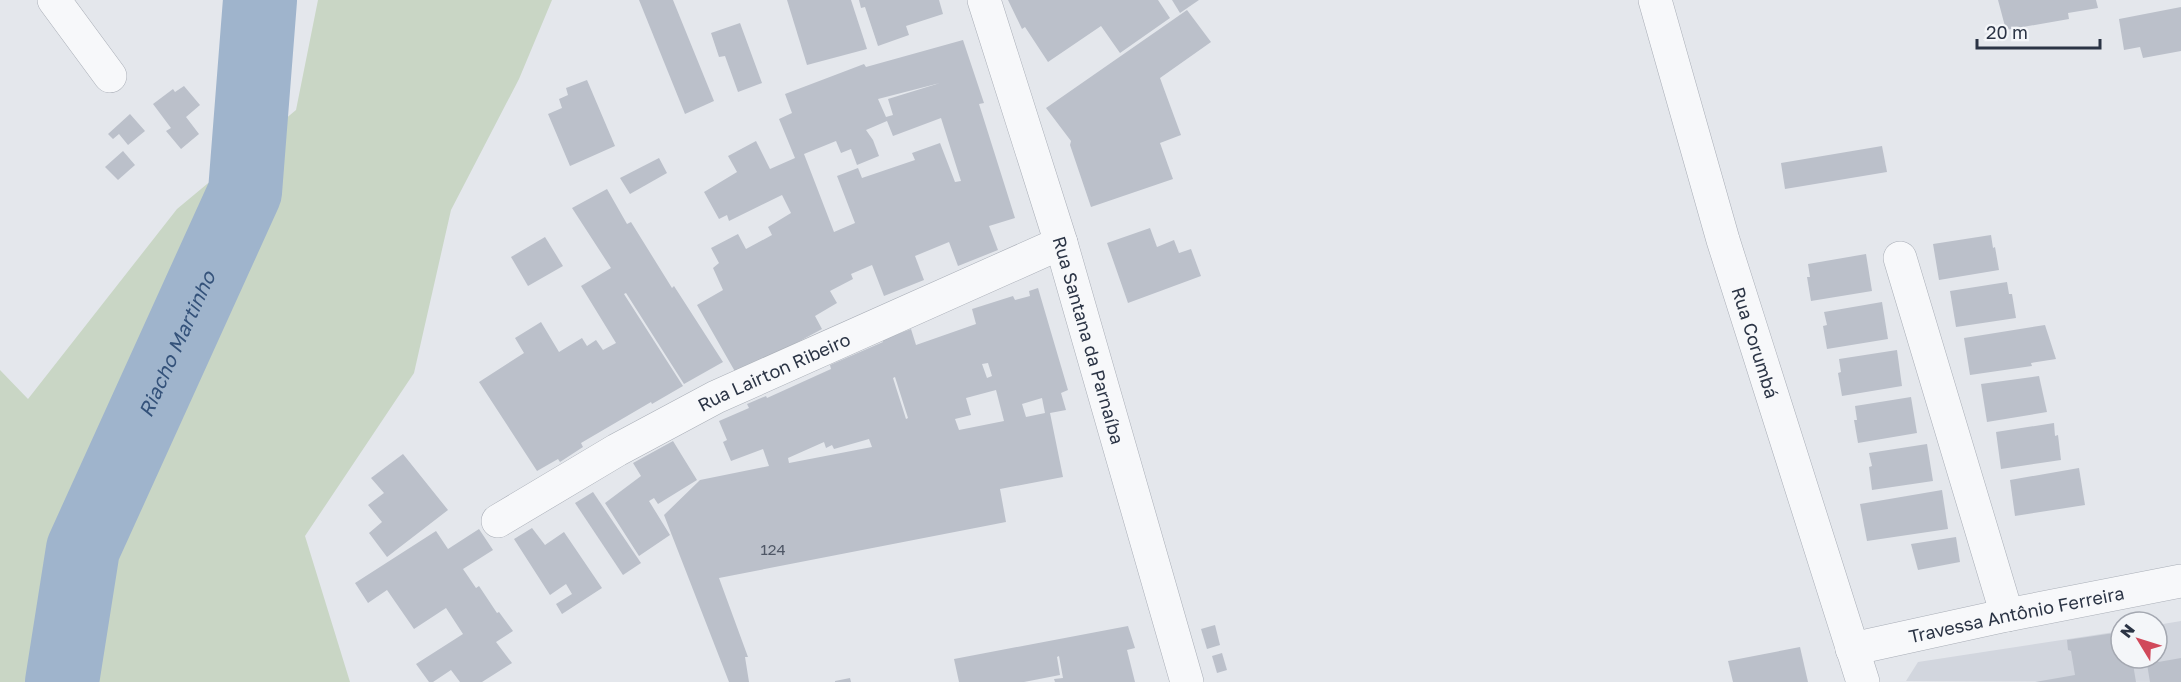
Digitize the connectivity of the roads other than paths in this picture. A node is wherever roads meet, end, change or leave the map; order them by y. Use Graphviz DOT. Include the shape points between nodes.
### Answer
graph roads {
  1 [pos="54,0"];
  2 [pos="984,0"];
  3 [pos="1655,0"];
  4 [pos="110,76"];
  5 [pos="1061,243"];
  6 [pos="1900,258"];
  7 [pos="498,521"];
  8 [pos="2181,581"];
  9 [pos="2007,615"];
  10 [pos="1852,649"];
  11 [pos="1187,682"];
  12 [pos="1863,682"];
  1 -- 4 [label="street"];
  2 -- 5 [label="street, Rua Santana da Parnaíba"];
  3 -- 10 [label="street, Rua Corumbá" via="1723,240"];
  5 -- 7 [label="street, Rua Lairton Ribeiro" via="716,397"];
  5 -- 11 [label="street, Rua Santana da Parnaíba"];
  6 -- 9 [label="street"];
  8 -- 9 [label="street, Travessa Antônio Ferreira"];
  9 -- 10 [label="street, Travessa Antônio Ferreira"];
  10 -- 12 [label="street, Rua Corumbá"];
}
